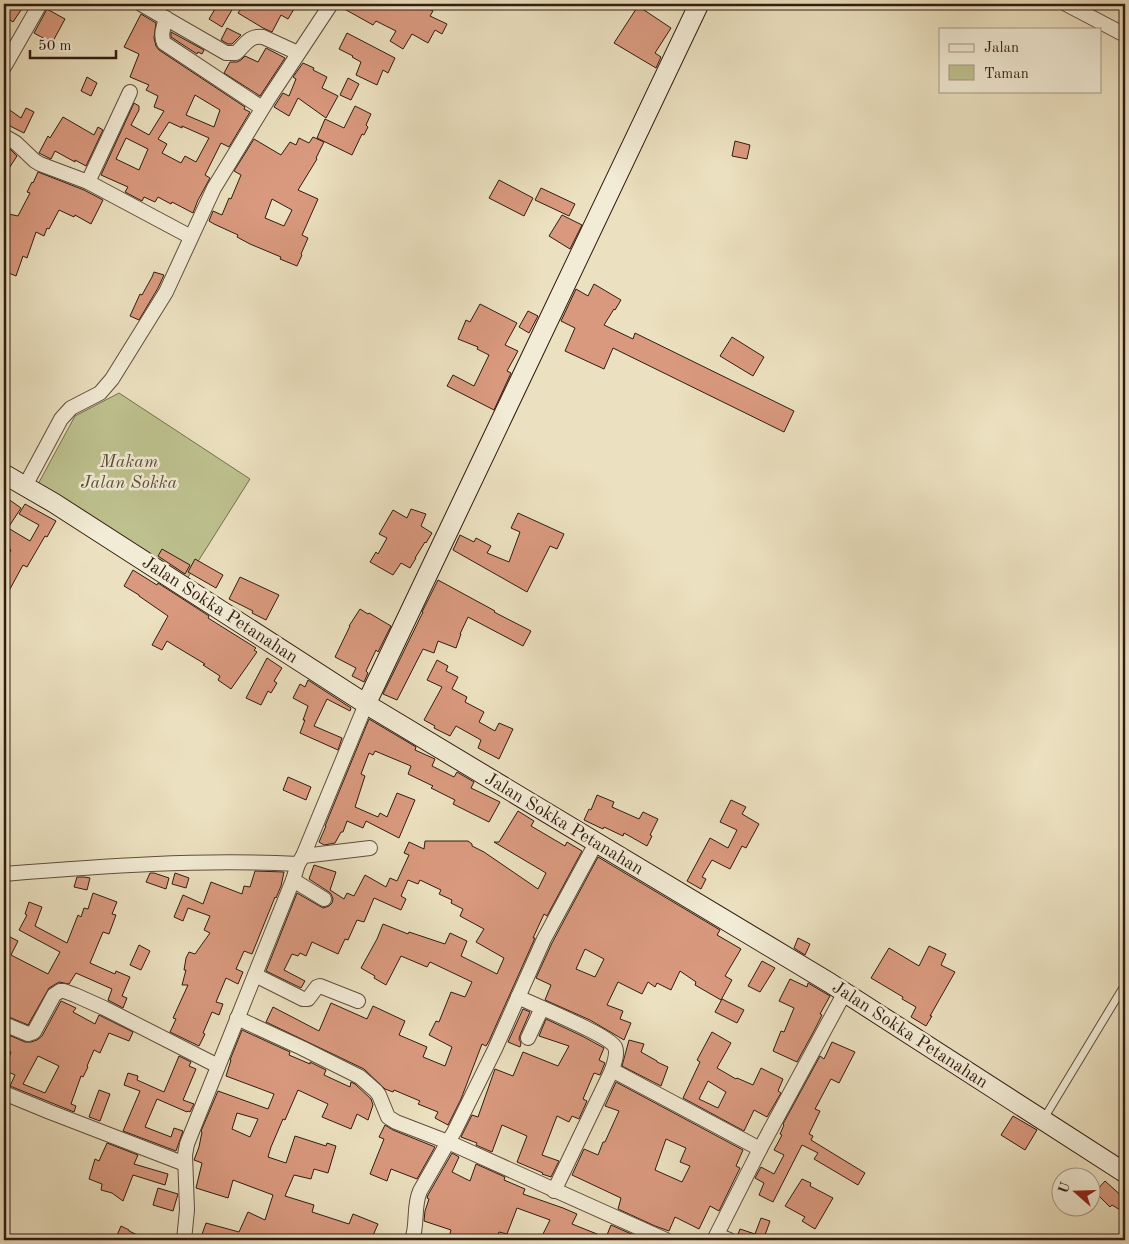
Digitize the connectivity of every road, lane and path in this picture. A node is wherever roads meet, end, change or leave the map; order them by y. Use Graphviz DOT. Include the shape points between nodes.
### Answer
graph roads {
  1 [pos="40,4"];
  2 [pos="142,4"];
  3 [pos="331,4"];
  4 [pos="699,4"];
  5 [pos="1066,4"];
  6 [pos="166,18"];
  7 [pos="1125,35"];
  8 [pos="298,53"];
  9 [pos="4,67"];
  10 [pos="130,92"];
  11 [pos="262,108"];
  12 [pos="4,136"];
  13 [pos="88,182"];
  14 [pos="192,237"];
  15 [pos="4,474"];
  16 [pos="25,486"];
  17 [pos="366,704"];
  18 [pos="596,842"];
  19 [pos="370,848"];
  20 [pos="300,860"];
  21 [pos="4,874"];
  22 [pos="293,880"];
  23 [pos="324,899"];
  24 [pos="254,975"];
  25 [pos="1124,986"];
  26 [pos="845,992"];
  27 [pos="518,997"];
  28 [pos="358,1001"];
  29 [pos="542,1008"];
  30 [pos="237,1018"];
  31 [pos="4,1024"];
  32 [pos="528,1038"];
  33 [pos="218,1066"];
  34 [pos="612,1070"];
  35 [pos="4,1093"];
  36 [pos="1043,1120"];
  37 [pos="448,1142"];
  38 [pos="760,1149"];
  39 [pos="185,1164"];
  40 [pos="1125,1173"];
  41 [pos="554,1191"];
  42 [pos="720,1238"];
  43 [pos="184,1240"];
  44 [pos="412,1240"];
  45 [pos="666,1240"];
  1 -- 9 [label="street"];
  2 -- 6 [label="street"];
  3 -- 8 [label="street"];
  4 -- 17 [label="street"];
  5 -- 7 [label="street"];
  6 -- 8 [label="street" via="226,53 236,53 247,40 258,36"];
  6 -- 11 [label="street" via="162,32 164,43"];
  8 -- 11 [label="street"];
  10 -- 13 [label="street"];
  11 -- 14 [label="street" via="214,188"];
  12 -- 13 [label="street" via="40,164"];
  13 -- 14 [label="street"];
  14 -- 16 [label="street" via="166,292 112,379 100,393 71,408 61,419"];
  15 -- 16 [label="street, Jalan Sokka Petanahan"];
  16 -- 17 [label="street, Jalan Sokka Petanahan"];
  17 -- 18 [label="street, Jalan Sokka Petanahan"];
  17 -- 20 [label="street"];
  18 -- 26 [label="street, Jalan Sokka Petanahan"];
  18 -- 27 [label="street" via="544,939"];
  19 -- 20 [label="street"];
  20 -- 21 [label="street" via="81,867"];
  20 -- 22 [label="street"];
  22 -- 23 [label="street"];
  22 -- 24 [label="street"];
  24 -- 28 [label="street" via="303,999 320,986"];
  24 -- 30 [label="street"];
  25 -- 36 [label="lane"];
  26 -- 36 [label="street, Jalan Sokka Petanahan"];
  26 -- 38 [label="street"];
  27 -- 29 [label="street"];
  27 -- 37 [label="street"];
  29 -- 32 [label="street"];
  29 -- 34 [label="street" via="609,1040 616,1054"];
  30 -- 33 [label="street"];
  30 -- 37 [label="street" via="360,1077 376,1091 391,1120"];
  31 -- 33 [label="street" via="24,1033 34,1032 54,995 64,991"];
  33 -- 39 [label="street" via="187,1144"];
  34 -- 38 [label="street"];
  34 -- 41 [label="street"];
  35 -- 39 [label="street"];
  36 -- 40 [label="street, Jalan Sokka Petanahan"];
  37 -- 41 [label="street"];
  37 -- 44 [label="street" via="416,1200"];
  38 -- 42 [label="street"];
  39 -- 43 [label="street" via="187,1210"];
  41 -- 45 [label="street"];
}
